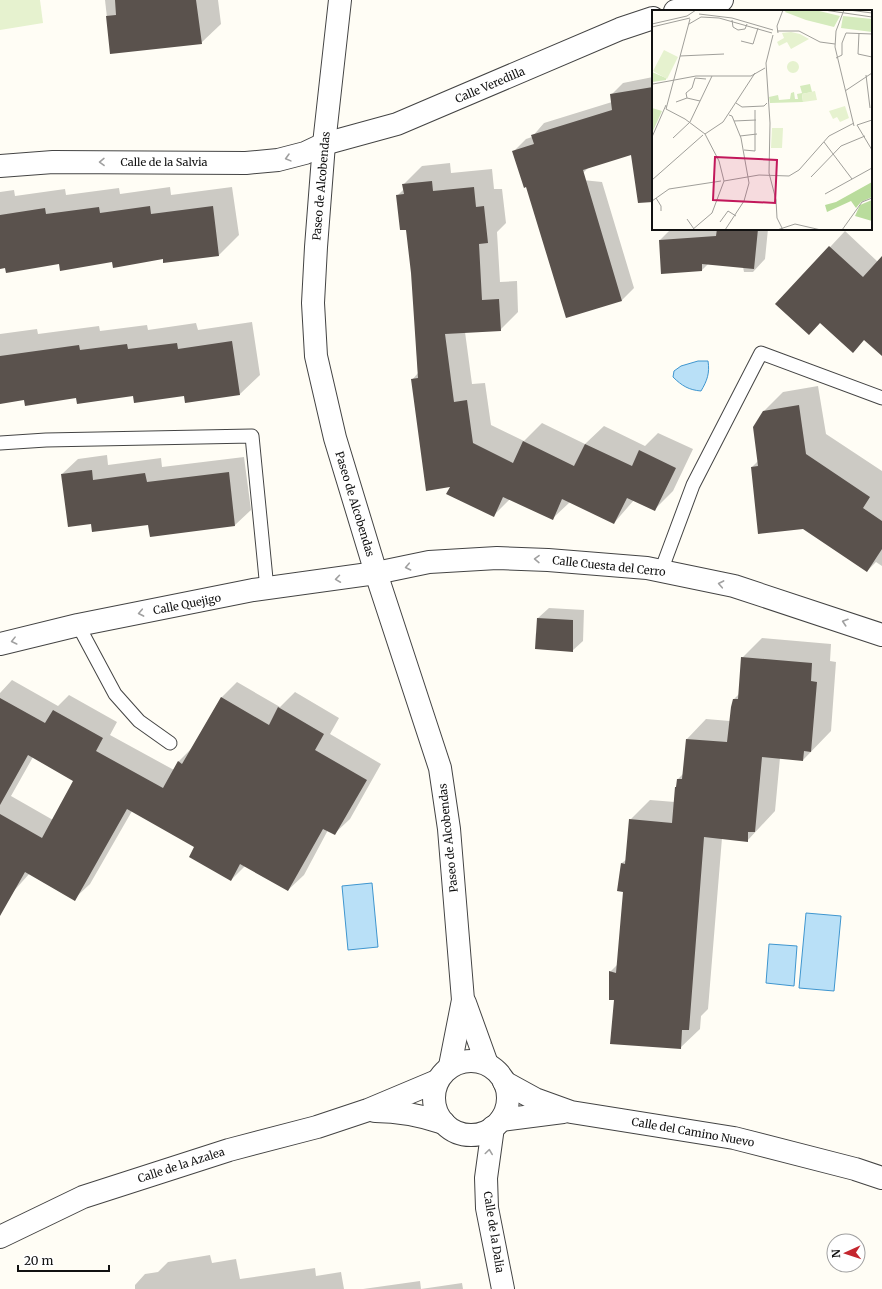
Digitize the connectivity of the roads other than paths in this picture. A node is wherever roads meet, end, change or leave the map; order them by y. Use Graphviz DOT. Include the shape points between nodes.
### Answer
graph roads {
  1 [pos="340,0"];
  2 [pos="722,0"];
  3 [pos="679,10"];
  4 [pos="652,18"];
  5 [pos="324,144"];
  6 [pos="0,166"];
  7 [pos="882,398"];
  8 [pos="0,443"];
  9 [pos="661,571"];
  10 [pos="376,573"];
  11 [pos="267,589"];
  12 [pos="78,626"];
  13 [pos="882,635"];
  14 [pos="0,644"];
  15 [pos="170,743"];
  16 [pos="464,1000"];
  17 [pos="486,1064"];
  18 [pos="444,1074"];
  19 [pos="504,1082"];
  20 [pos="368,1110"];
  21 [pos="571,1112"];
  22 [pos="444,1123"];
  23 [pos="497,1124"];
  24 [pos="882,1178"];
  25 [pos="0,1237"];
  26 [pos="503,1289"];
  1 -- 5 [label="street, Paseo de Alcobendas"];
  2 -- 3 [label="street"];
  4 -- 5 [label="street, Calle Veredilla" via="620,29 397,124"];
  5 -- 6 [label="street, Calle de la Salvia, one-way" via="305,153 278,160 246,163 68,162"];
  5 -- 10 [label="street, Paseo de Alcobendas" via="313,303 316,356 336,438"];
  7 -- 9 [label="lane" via="761,353 693,484"];
  8 -- 11 [label="lane" via="252,436"];
  9 -- 10 [label="street, Calle Cuesta del Cerro, one-way" via="548,560 497,558 429,562"];
  13 -- 9 [label="street, Calle Cuesta del Cerro, one-way" via="734,586"];
  10 -- 11 [label="street, Calle Quejigo, one-way"];
  10 -- 16 [label="street, Paseo de Alcobendas" via="440,768 449,829"];
  11 -- 12 [label="street, Calle Quejigo, one-way"];
  12 -- 14 [label="street, Calle Quejigo, one-way"];
  12 -- 15 [label="lane" via="115,694 139,721"];
  16 -- 17 [label="street, Paseo de Alcobendas"];
  16 -- 18 [label="street, Paseo de Alcobendas"];
  17 -- 18 [label="street" via="475,1060 467,1061"];
  17 -- 19 [label="street" via="498,1072"];
  18 -- 20 [label="street, Calle de la Azalea"];
  18 -- 22 [label="street" via="434,1095 434,1104 439,1118"];
  19 -- 21 [label="street, Calle del Camino Nuevo" via="535,1099"];
  19 -- 23 [label="street" via="508,1099 506,1111"];
  20 -- 22 [label="street, Calle de la Azalea" via="424,1116"];
  20 -- 25 [label="street, Calle de la Azalea" via="317,1127 229,1150 83,1197"];
  21 -- 23 [label="street, Calle del Camino Nuevo" via="535,1114"];
  21 -- 24 [label="street, Calle del Camino Nuevo" via="734,1138"];
  22 -- 23 [label="street" via="457,1132 470,1135 482,1133"];
  26 -- 23 [label="street, Calle de la Dalia, one-way" via="488,1208 486,1178"];
}
